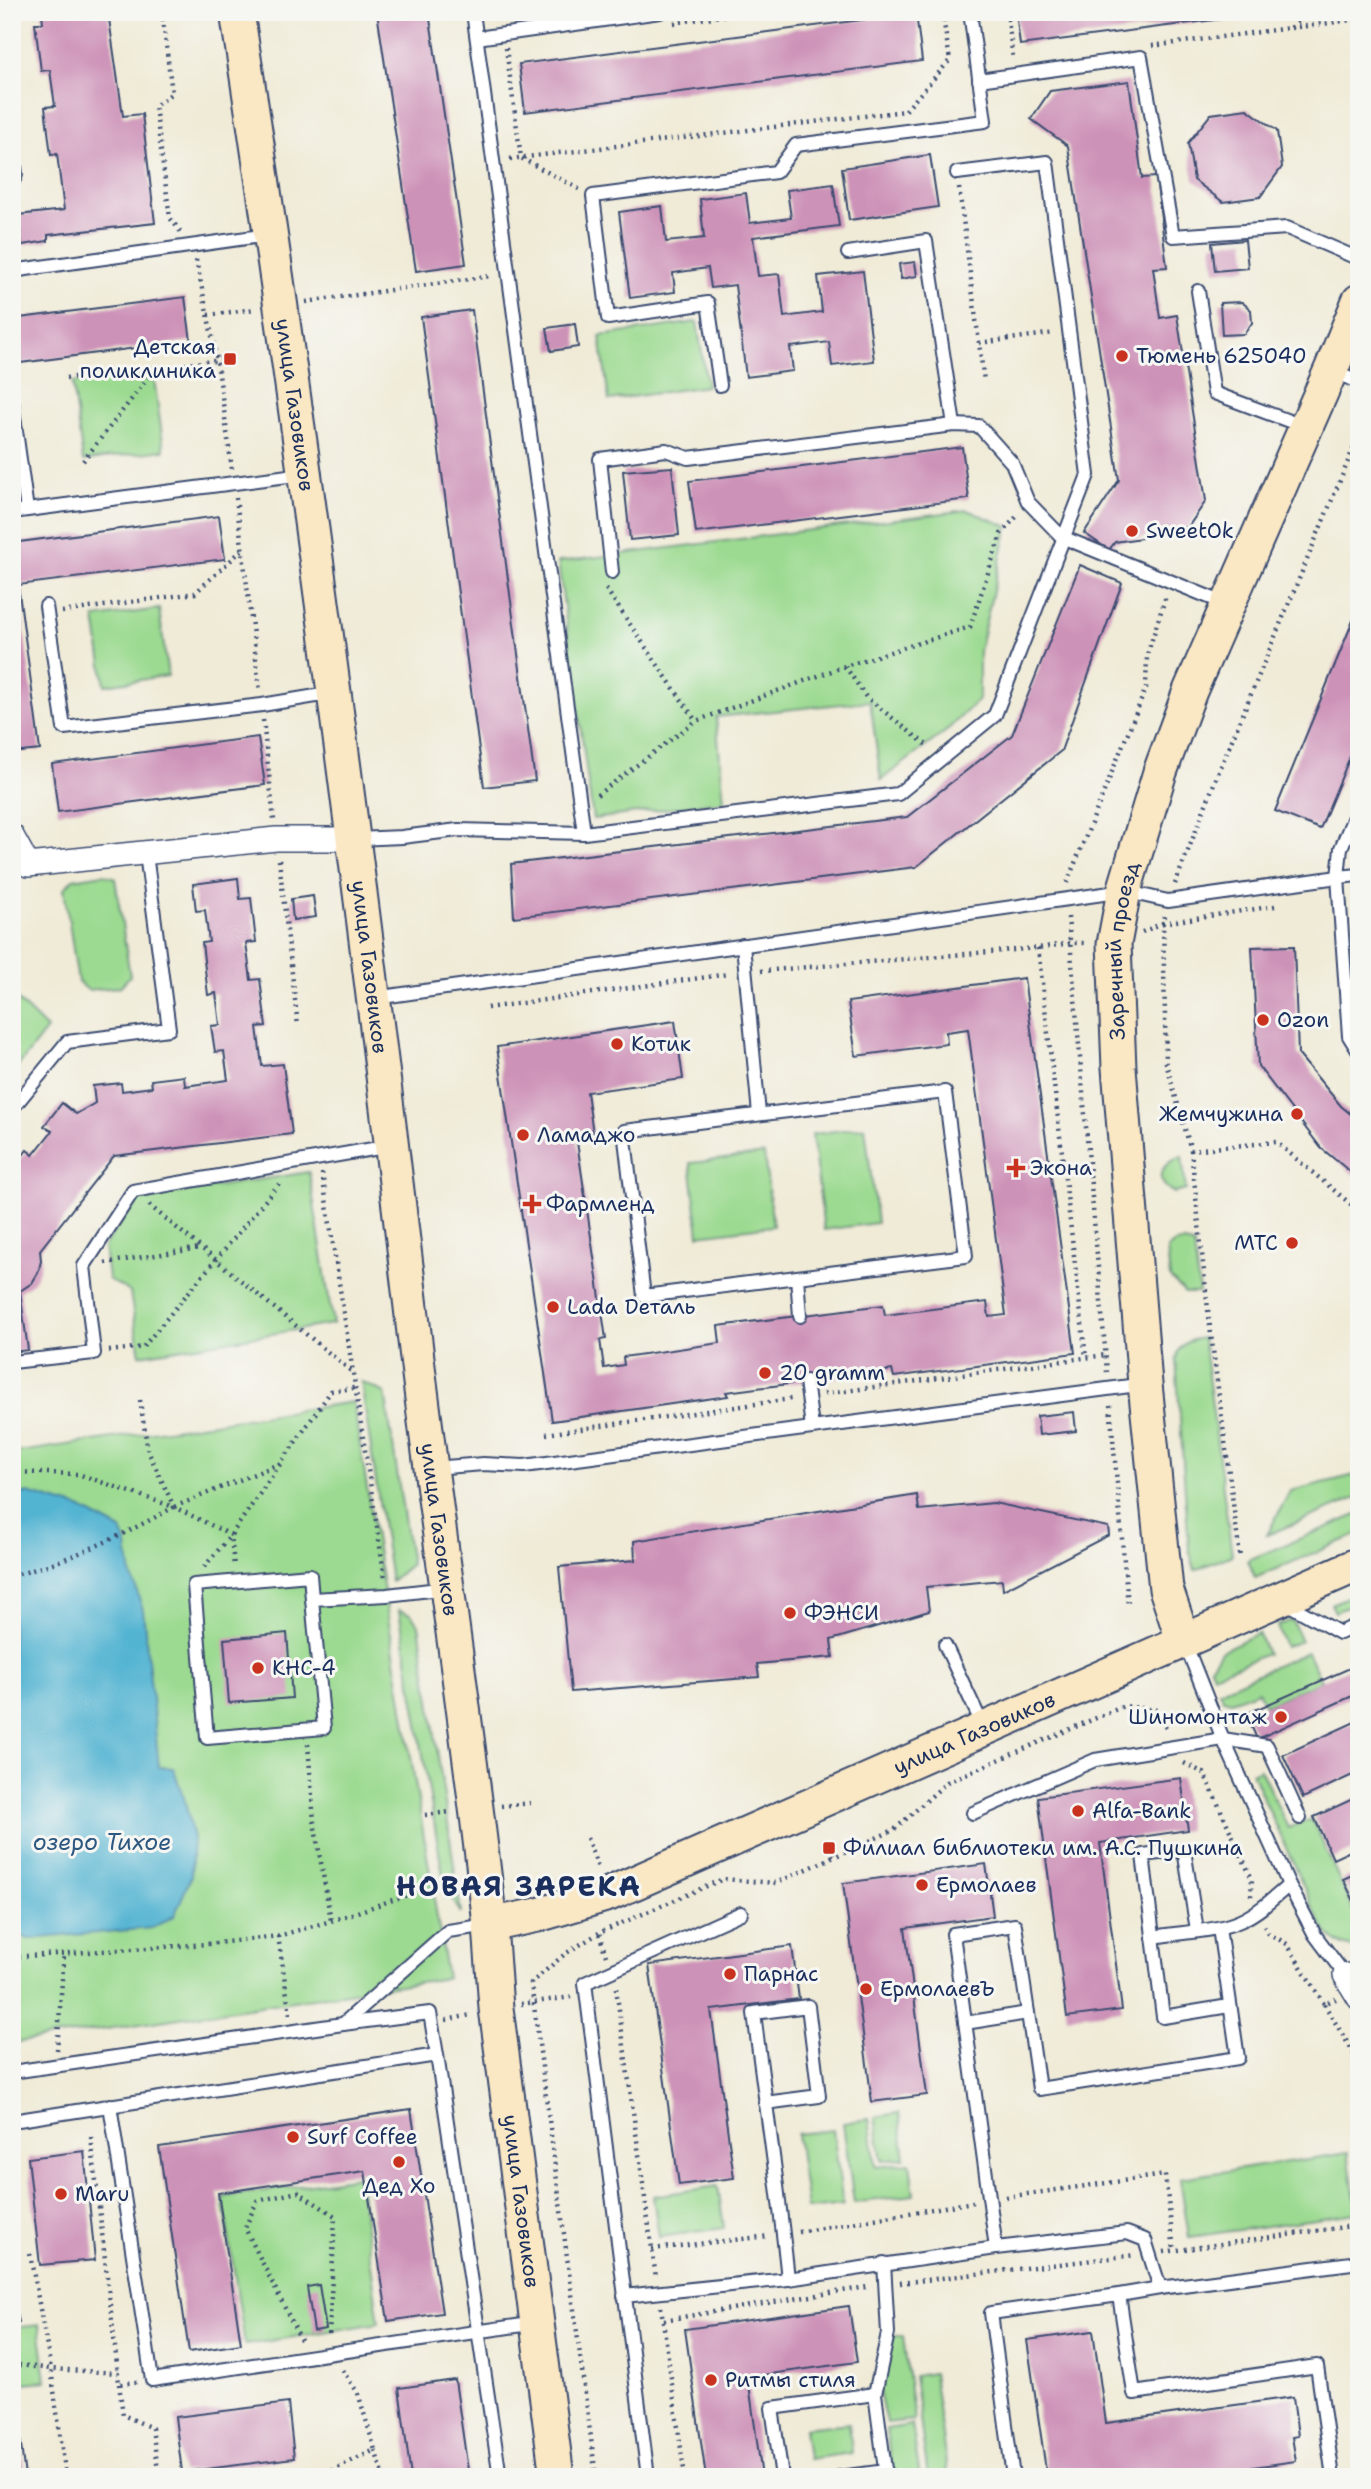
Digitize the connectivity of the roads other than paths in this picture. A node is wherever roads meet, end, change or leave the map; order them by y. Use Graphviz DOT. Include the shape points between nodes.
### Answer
graph roads {
  1 [pos="237,12"];
  2 [pos="473,12"];
  3 [pos="660,12"];
  4 [pos="970,12"];
  5 [pos="478,38"];
  6 [pos="979,80"];
  7 [pos="12,140"];
  8 [pos="957,173"];
  9 [pos="12,183"];
  10 [pos="271,234"];
  11 [pos="848,253"];
  12 [pos="1359,259"];
  13 [pos="12,271"];
  14 [pos="1198,291"];
  15 [pos="1359,301"];
  16 [pos="1345,376"];
  17 [pos="720,385"];
  18 [pos="12,402"];
  19 [pos="954,425"];
  20 [pos="1306,428"];
  21 [pos="305,473"];
  22 [pos="27,510"];
  23 [pos="12,512"];
  24 [pos="1062,537"];
  25 [pos="612,572"];
  26 [pos="1228,605"];
  27 [pos="47,610"];
  28 [pos="335,693"];
  29 [pos="1359,806"];
  30 [pos="584,832"];
  31 [pos="12,836"];
  32 [pos="354,839"];
  33 [pos="146,854"];
  34 [pos="1359,874"];
  35 [pos="1338,877"];
  36 [pos="1124,891"];
  37 [pos="743,945"];
  38 [pos="375,998"];
  39 [pos="1359,1052"];
  40 [pos="12,1108"];
  41 [pos="759,1114"];
  42 [pos="393,1145"];
  43 [pos="797,1277"];
  44 [pos="800,1316"];
  45 [pos="12,1362"];
  46 [pos="806,1381"];
  47 [pos="1145,1384"];
  48 [pos="812,1427"];
  49 [pos="432,1468"];
  50 [pos="1359,1564"];
  51 [pos="447,1588"];
  52 [pos="312,1599"];
  53 [pos="1278,1599"];
  54 [pos="1359,1624"];
  55 [pos="1183,1640"];
  56 [pos="945,1645"];
  57 [pos="985,1728"];
  58 [pos="1223,1739"];
  59 [pos="973,1813"];
  60 [pos="1300,1818"];
  61 [pos="1289,1885"];
  62 [pos="741,1913"];
  63 [pos="489,1925"];
  64 [pos="1219,1928"];
  65 [pos="1197,1930"];
  66 [pos="1153,1937"];
  67 [pos="1354,1983"];
  68 [pos="1229,2006"];
  69 [pos="1028,2013"];
  70 [pos="965,2023"];
  71 [pos="343,2024"];
  72 [pos="437,2055"];
  73 [pos="12,2072"];
  74 [pos="765,2102"];
  75 [pos="110,2105"];
  76 [pos="12,2121"];
  77 [pos="996,2248"];
  78 [pos="1359,2262"];
  79 [pos="884,2263"];
  80 [pos="788,2278"];
  81 [pos="1160,2288"];
  82 [pos="1119,2295"];
  83 [pos="624,2296"];
  84 [pos="536,2323"];
  85 [pos="479,2331"];
  86 [pos="874,2394"];
  87 [pos="886,2474"];
  88 [pos="500,2477"];
  89 [pos="557,2477"];
  90 [pos="648,2477"];
  91 [pos="782,2477"];
  92 [pos="839,2477"];
  93 [pos="1013,2477"];
  94 [pos="1333,2477"];
  1 -- 10 [label="main road, улица Газовиков"];
  2 -- 5 [label="lane"];
  3 -- 5 [label="lane"];
  4 -- 6 [label="lane"];
  5 -- 30 [label="lane"];
  6 -- 12 [label="lane" via="1140,57 1173,236 1287,228"];
  6 -- 17 [label="lane" via="985,121 796,145 776,172 593,196 608,318 708,303"];
  7 -- 9 [label="lane" via="16,175"];
  8 -- 24 [label="lane" via="1046,162 1088,475"];
  10 -- 13 [label="lane"];
  10 -- 21 [label="main road, улица Газовиков"];
  11 -- 19 [label="lane" via="926,241"];
  14 -- 20 [label="lane" via="1214,393"];
  15 -- 16 [label="main road, Заречный проезд"];
  16 -- 20 [label="main road, Заречный проезд"];
  18 -- 22 [label="lane"];
  19 -- 24 [label="lane" via="979,426 1012,463 1028,502"];
  19 -- 25 [label="lane" via="688,458 666,450 600,459"];
  20 -- 26 [label="main road, Заречный проезд"];
  21 -- 22 [label="lane"];
  21 -- 28 [label="main road, улица Газовиков"];
  22 -- 23 [label="lane"];
  24 -- 26 [label="lane"];
  24 -- 30 [label="lane" via="995,715 898,794"];
  26 -- 36 [label="main road, Заречный проезд" via="1160,772"];
  27 -- 28 [label="lane" via="64,728"];
  28 -- 32 [label="main road, улица Газовиков"];
  29 -- 35 [label="lane" via="1341,848"];
  30 -- 32 [label="lane" via="458,830"];
  31 -- 33 [label="street" via="28,865"];
  32 -- 33 [label="street" via="276,839"];
  32 -- 38 [label="main road, улица Газовиков"];
  33 -- 40 [label="lane" via="169,1029 67,1042"];
  34 -- 35 [label="lane"];
  35 -- 36 [label="lane" via="1168,901"];
  35 -- 39 [label="lane" via="1349,1036"];
  36 -- 37 [label="lane"];
  36 -- 47 [label="main road, Заречный проезд" via="1114,944 1119,1068"];
  37 -- 38 [label="lane"];
  37 -- 41 [label="lane"];
  38 -- 42 [label="main road, улица Газовиков"];
  41 -- 43 [label="lane" via="624,1130 644,1296"];
  41 -- 43 [label="lane" via="946,1092 965,1256"];
  42 -- 45 [label="lane" via="133,1191 84,1266 94,1353"];
  42 -- 49 [label="main road, улица Газовиков"];
  43 -- 44 [label="lane"];
  46 -- 48 [label="lane"];
  47 -- 48 [label="lane"];
  47 -- 55 [label="main road, Заречный проезд" via="1166,1589"];
  48 -- 49 [label="lane" via="524,1466"];
  49 -- 51 [label="main road, улица Газовиков"];
  50 -- 53 [label="main road, улица Газовиков"];
  51 -- 52 [label="lane"];
  51 -- 63 [label="main road, улица Газовиков"];
  52 -- 52 [label="lane" via="310,1575 194,1585 207,1738 324,1727"];
  53 -- 54 [label="lane" via="1340,1633"];
  53 -- 55 [label="main road, улица Газовиков"];
  55 -- 57 [label="main road, улица Газовиков"];
  55 -- 58 [label="lane"];
  56 -- 57 [label="lane"];
  57 -- 63 [label="main road, улица Газовиков" via="609,1894"];
  58 -- 59 [label="lane" via="1094,1760"];
  58 -- 60 [label="lane" via="1267,1746"];
  58 -- 61 [label="lane"];
  61 -- 64 [label="lane" via="1256,1912"];
  61 -- 67 [label="lane" via="1315,1935"];
  62 -- 83 [label="lane" via="585,1983"];
  63 -- 71 [label="lane" via="448,1931"];
  63 -- 84 [label="main road, улица Газовиков"];
  64 -- 65 [label="lane"];
  64 -- 68 [label="lane"];
  65 -- 66 [label="lane"];
  65 -- 66 [label="lane" via="1184,1850 1143,1855"];
  66 -- 68 [label="lane" via="1163,2017"];
  68 -- 69 [label="lane" via="1238,2058 1039,2089"];
  69 -- 70 [label="lane"];
  69 -- 70 [label="lane" via="1015,1925 965,1932 953,1934"];
  70 -- 77 [label="lane"];
  71 -- 72 [label="lane" via="430,2013"];
  71 -- 73 [label="lane"];
  72 -- 75 [label="lane"];
  72 -- 85 [label="lane"];
  74 -- 74 [label="lane" via="754,2013 808,2006 820,2096"];
  74 -- 80 [label="lane"];
  75 -- 76 [label="lane"];
  75 -- 85 [label="lane" via="152,2380"];
  77 -- 79 [label="lane"];
  77 -- 81 [label="lane" via="1127,2234 1144,2240"];
  78 -- 81 [label="lane"];
  79 -- 80 [label="lane"];
  79 -- 86 [label="lane" via="888,2333"];
  80 -- 83 [label="lane"];
  81 -- 82 [label="lane"];
  82 -- 93 [label="lane" via="991,2313"];
  82 -- 94 [label="lane" via="1134,2393 1317,2366"];
  83 -- 90 [label="lane"];
  84 -- 85 [label="lane"];
  84 -- 89 [label="main road, улица Газовиков"];
  85 -- 88 [label="lane"];
  86 -- 87 [label="lane"];
  86 -- 91 [label="lane" via="772,2408"];
  87 -- 92 [label="lane"];
}
